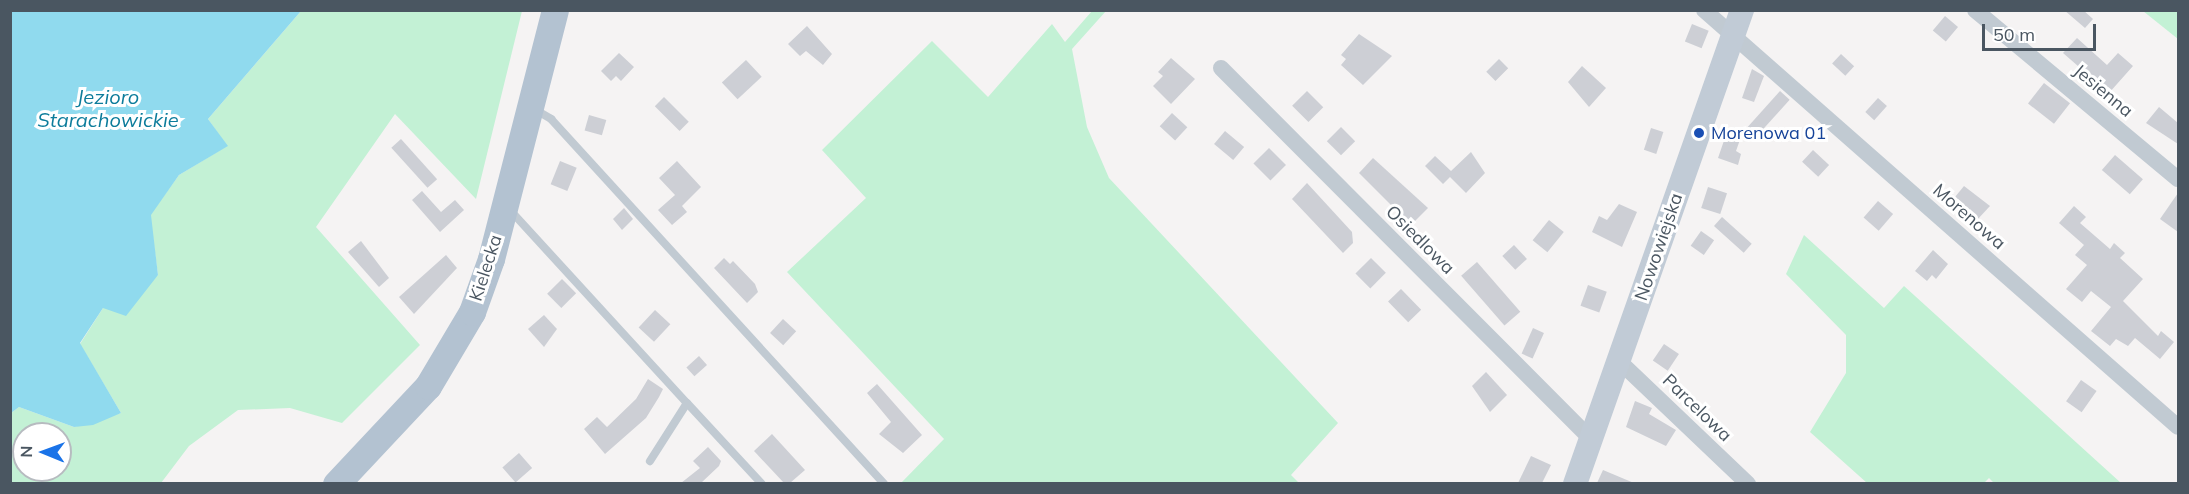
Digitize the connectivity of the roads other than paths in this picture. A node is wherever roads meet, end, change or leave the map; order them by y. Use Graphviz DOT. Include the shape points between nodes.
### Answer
graph roads {
  1 [pos="555,10"];
  2 [pos="1704,10"];
  3 [pos="1742,10"];
  4 [pos="1975,10"];
  5 [pos="1733,36"];
  6 [pos="1221,68"];
  7 [pos="531,107"];
  8 [pos="2178,179"];
  9 [pos="506,205"];
  10 [pos="1619,361"];
  11 [pos="687,403"];
  12 [pos="2178,428"];
  13 [pos="1591,439"];
  14 [pos="650,461"];
  15 [pos="336,483"];
  16 [pos="762,483"];
  17 [pos="884,483"];
  18 [pos="1575,483"];
  19 [pos="1748,483"];
  1 -- 7 [label="main road, Kielecka"];
  2 -- 5 [label="street, Morenowa"];
  3 -- 5 [label="street, Nowowiejska"];
  4 -- 8 [label="street, Jesienna"];
  5 -- 10 [label="street, Nowowiejska"];
  5 -- 12 [label="street, Morenowa"];
  6 -- 13 [label="street, Osiedlowa"];
  7 -- 9 [label="main road, Kielecka"];
  7 -- 17 [label="lane" via="551,119"];
  9 -- 11 [label="lane"];
  9 -- 15 [label="main road, Kielecka" via="472,312 451,354 400,419"];
  10 -- 13 [label="street, Nowowiejska"];
  10 -- 19 [label="street, Parcelowa"];
  11 -- 14 [label="lane"];
  11 -- 16 [label="lane"];
  13 -- 18 [label="street, Nowowiejska"];
}
